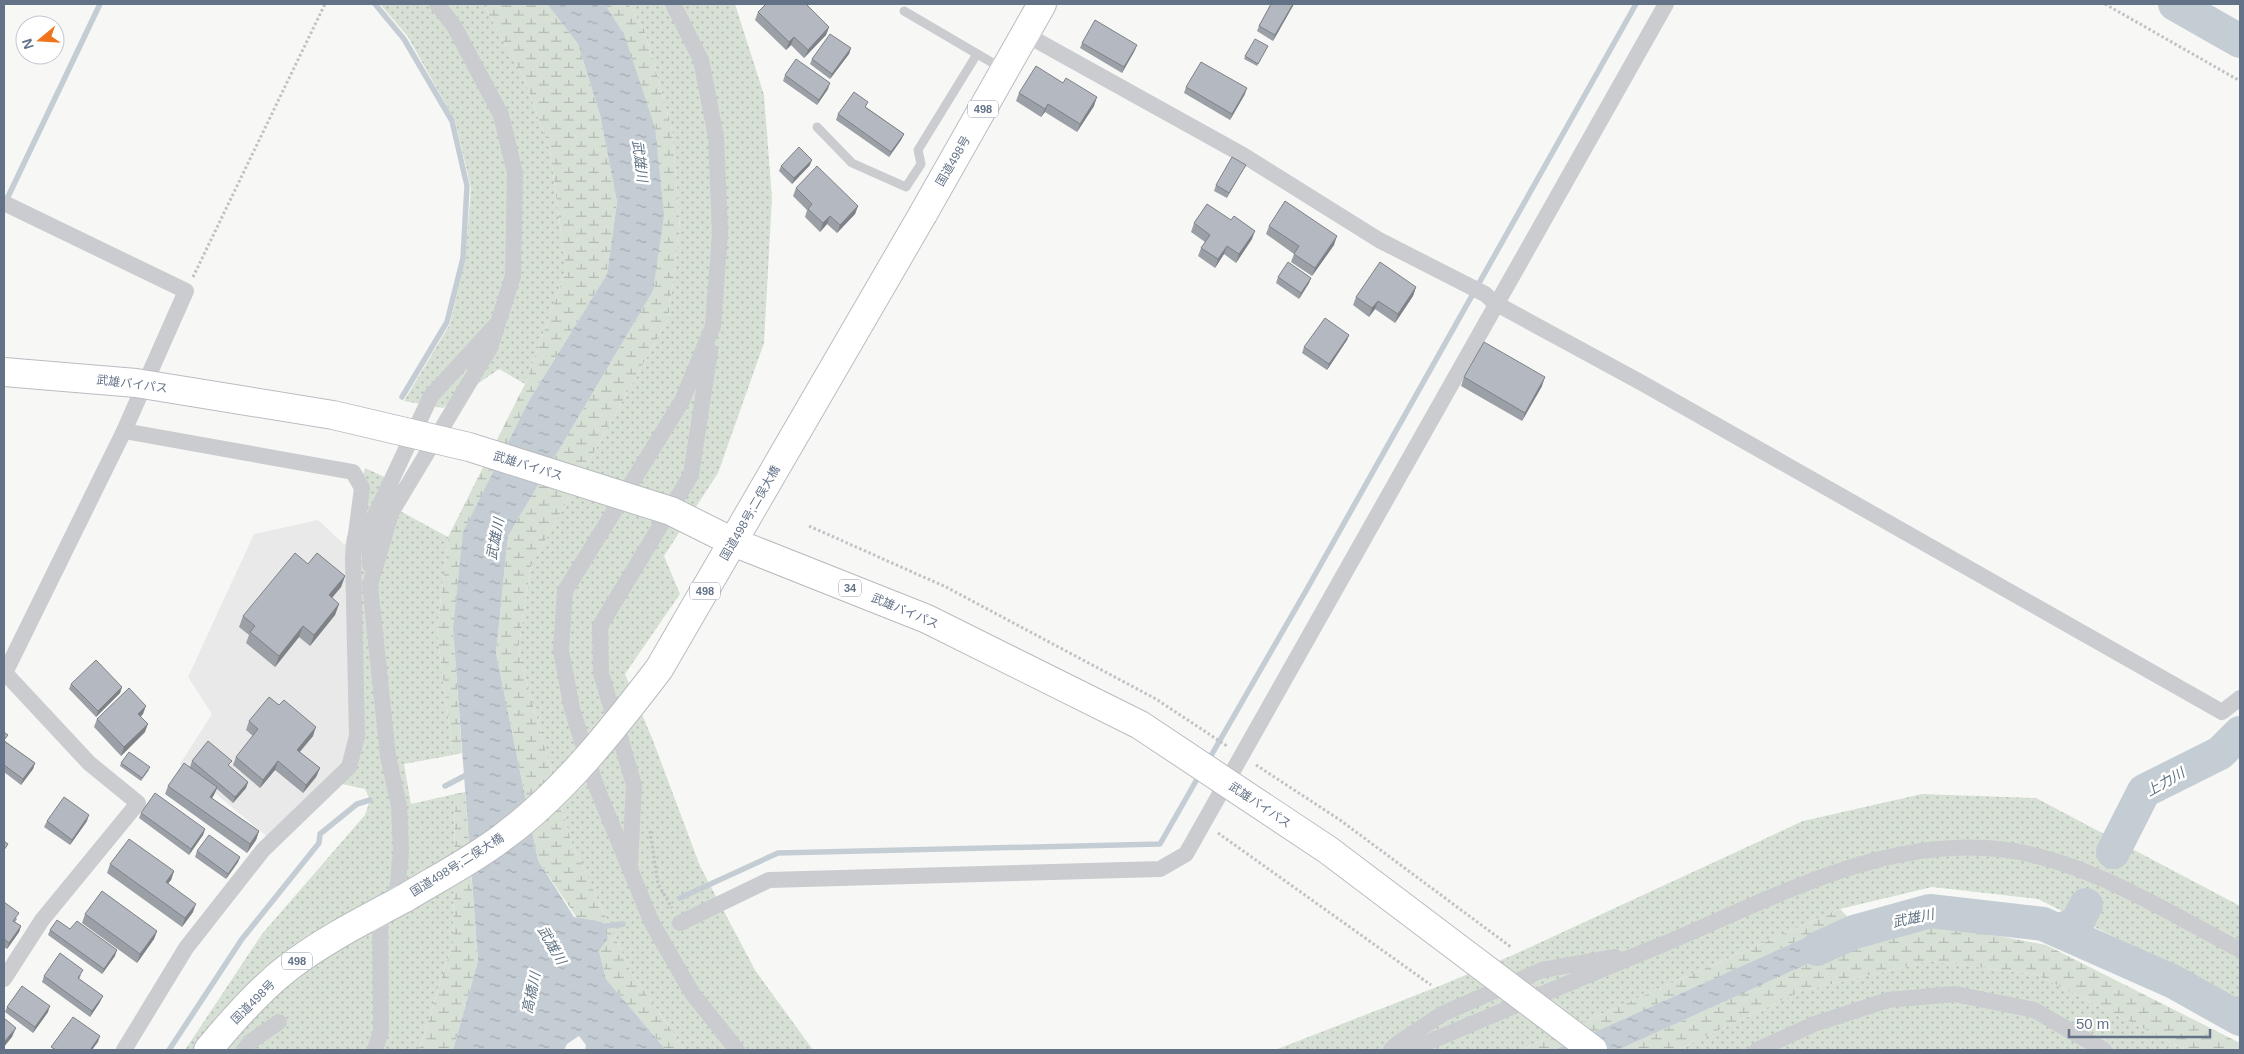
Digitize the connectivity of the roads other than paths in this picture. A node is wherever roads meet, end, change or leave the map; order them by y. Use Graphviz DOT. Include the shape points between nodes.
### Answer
graph roads {
  1 [pos="437,4"];
  2 [pos="673,4"];
  3 [pos="1042,4"];
  4 [pos="1666,4"];
  5 [pos="904,11"];
  6 [pos="1026,34"];
  7 [pos="977,54"];
  8 [pos="1005,70"];
  9 [pos="817,127"];
  10 [pos="8,205"];
  11 [pos="923,214"];
  12 [pos="1490,299"];
  13 [pos="498,322"];
  14 [pos="713,326"];
  15 [pos="4,372"];
  16 [pos="124,431"];
  17 [pos="363,521"];
  18 [pos="733,542"];
  19 [pos="370,585"];
  20 [pos="4,674"];
  21 [pos="2240,698"];
  22 [pos="630,868"];
  23 [pos="394,904"];
  24 [pos="680,923"];
  25 [pos="2240,950"];
  26 [pos="1637,955"];
  27 [pos="4,979"];
  28 [pos="279,1022"];
  29 [pos="1814,1024"];
  30 [pos="124,1050"];
  31 [pos="208,1050"];
  32 [pos="244,1050"];
  33 [pos="375,1050"];
  34 [pos="737,1050"];
  35 [pos="1391,1050"];
  36 [pos="1410,1050"];
  37 [pos="1593,1050"];
  38 [pos="1757,1050"];
  39 [pos="1783,1050"];
  40 [pos="2104,1050"];
  1 -- 13 [label="street" via="454,26 501,115 515,173 513,276"];
  2 -- 14 [label="street" via="701,60 716,137 720,233"];
  3 -- 6 [label="highway, 国道498号 / 498"];
  4 -- 12 [label="street"];
  5 -- 7 [label="lane"];
  6 -- 8 [label="highway, 国道498号 / 498"];
  6 -- 12 [label="street" via="1243,155 1379,240"];
  7 -- 8 [label="lane"];
  7 -- 9 [label="lane" via="918,150 921,164 906,187 852,163"];
  8 -- 11 [label="highway, 国道498号 / 498"];
  10 -- 16 [label="street" via="186,291"];
  11 -- 18 [label="highway, 国道498号;二俣大橋 / 498, bridge"];
  12 -- 21 [label="street" via="2222,712"];
  12 -- 24 [label="street" via="1186,854 1160,869 769,880"];
  13 -- 17 [label="street" via="431,396"];
  13 -- 19 [label="street" via="490,348 390,513"];
  14 -- 22 [label="street" via="690,475 600,626 601,673 634,786"];
  14 -- 22 [label="street" via="682,401 565,591 561,651 572,709 596,786"];
  15 -- 18 [label="highway, 武雄バイパス / 34, bridge" via="136,383 333,415 469,447 662,508"];
  16 -- 17 [label="street" via="353,472 362,488"];
  16 -- 20 [label="street"];
  17 -- 19 [label="street"];
  17 -- 30 [label="street" via="353,557 357,736 349,767 262,850 186,948"];
  18 -- 23 [label="highway, 国道498号;二俣大橋 / 498, bridge" via="659,669 608,735 548,798 503,837"];
  18 -- 37 [label="highway, 武雄バイパス / 34, bridge" via="927,619 1140,725 1328,850"];
  19 -- 23 [label="street" via="388,756 399,806 401,851"];
  20 -- 27 [label="street" via="89,764 138,803 42,920"];
  22 -- 34 [label="street" via="652,923 692,993"];
  23 -- 31 [label="highway, 国道498号 / 498" via="329,939 284,971 234,1019"];
  23 -- 33 [label="street" via="381,1031"];
  25 -- 26 [label="street" via="2089,872 2032,854 1978,847 1912,851 1837,871"];
  26 -- 35 [label="street" via="1542,970 1442,1014"];
  26 -- 36 [label="street"];
  28 -- 32 [label="street"];
  29 -- 38 [label="street"];
  29 -- 39 [label="street"];
  29 -- 40 [label="street" via="1888,1000 1955,994 2034,1010"];
}
